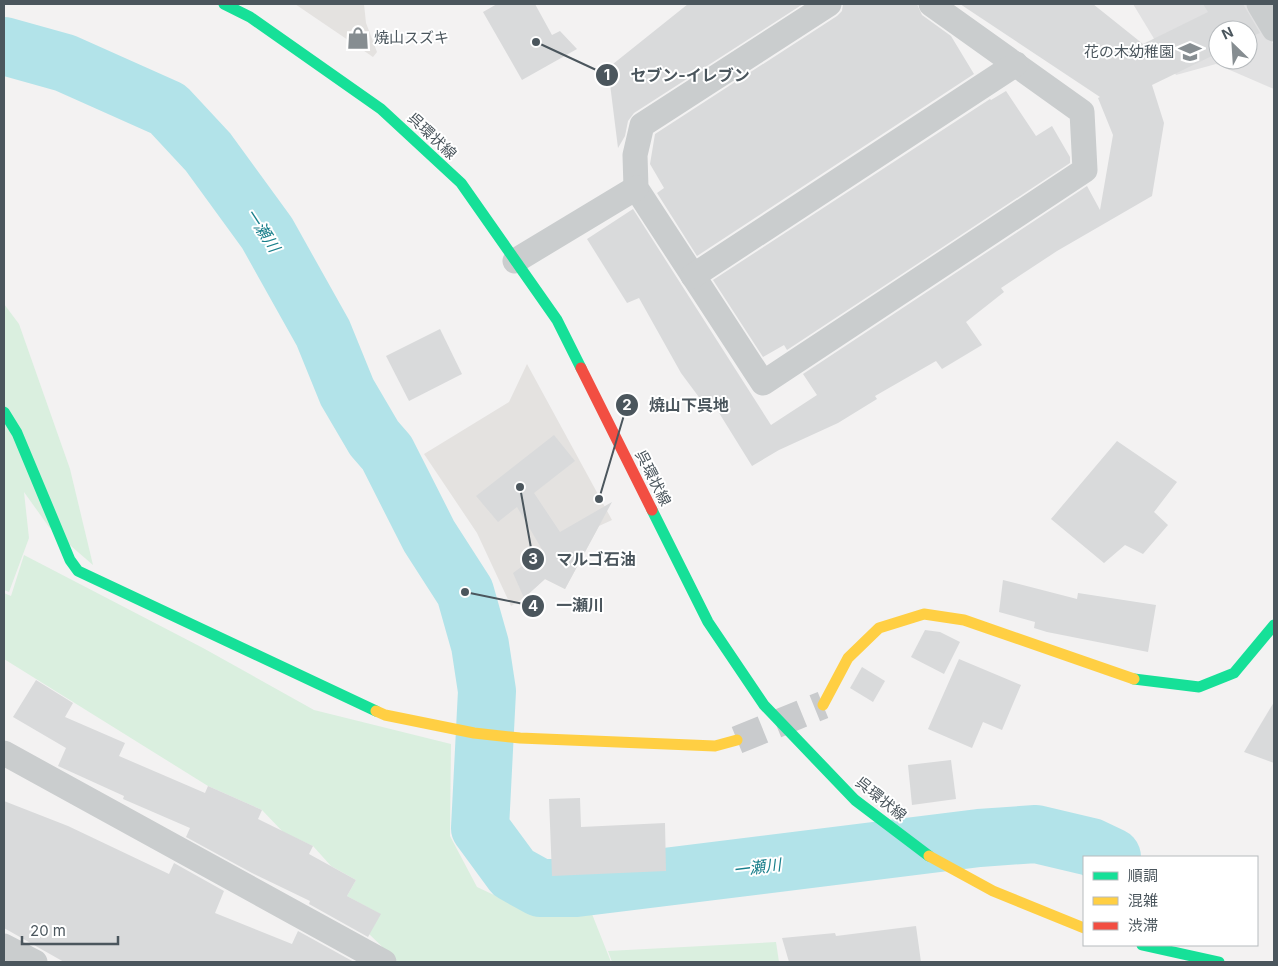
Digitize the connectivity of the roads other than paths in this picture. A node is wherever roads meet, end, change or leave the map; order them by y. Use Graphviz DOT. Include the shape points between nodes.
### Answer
graph roads {
  1 [pos="224,4"];
  2 [pos="829,4"];
  3 [pos="931,4"];
  4 [pos="1259,4"];
  5 [pos="1274,29"];
  6 [pos="1016,64"];
  7 [pos="636,188"];
  8 [pos="515,261"];
  9 [pos="694,276"];
  10 [pos="4,412"];
  11 [pos="1274,625"];
  12 [pos="823,705"];
  13 [pos="737,740"];
  14 [pos="4,753"];
  15 [pos="1083,928"];
  16 [pos="4,946"];
  17 [pos="1149,946"];
  18 [pos="35,962"];
  19 [pos="384,962"];
  20 [pos="1219,962"];
  1 -- 8 [label="street, 呉環状線" via="250,16 381,109 461,183"];
  2 -- 7 [label="street" via="642,125 635,155"];
  3 -- 6 [label="street"];
  4 -- 5 [label="street"];
  6 -- 9 [label="street"];
  6 -- 9 [label="street" via="1082,112 1085,170 763,383"];
  7 -- 8 [label="street"];
  7 -- 9 [label="street"];
  8 -- 15 [label="street, 呉環状線" via="557,320 708,622 764,704 855,800 936,861 993,891"];
  10 -- 13 [label="street" via="17,433 70,560 78,571 385,715 474,733 520,738 715,746"];
  11 -- 12 [label="street" via="1234,672 1199,687 1134,679 964,620 924,614 879,628 848,658"];
  14 -- 19 [label="street"];
  16 -- 18 [label="street"];
  17 -- 20 [label="street"];
}
